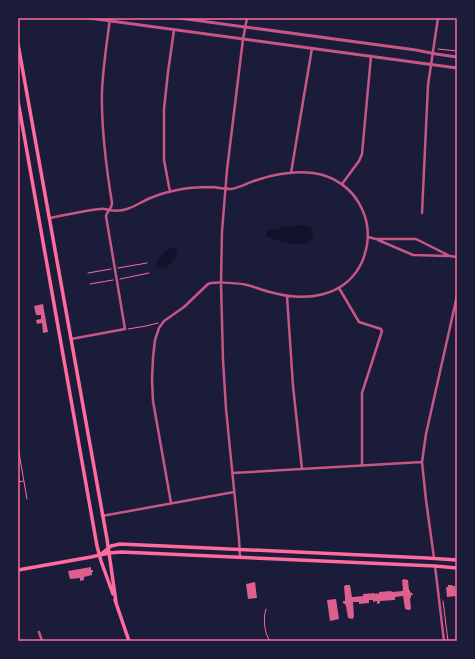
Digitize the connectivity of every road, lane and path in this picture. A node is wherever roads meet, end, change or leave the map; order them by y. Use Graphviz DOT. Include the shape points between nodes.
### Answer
graph roads {
  1 [pos="89,18"];
  2 [pos="179,18"];
  3 [pos="247,18"];
  4 [pos="438,18"];
  5 [pos="110,19"];
  6 [pos="245,27"];
  7 [pos="174,30"];
  8 [pos="243,39"];
  9 [pos="18,44"];
  10 [pos="436,47"];
  11 [pos="312,48"];
  12 [pos="457,52"];
  13 [pos="432,53"];
  14 [pos="372,56"];
  15 [pos="457,57"];
  16 [pos="431,64"];
  17 [pos="457,68"];
  18 [pos="18,101"];
  19 [pos="292,173"];
  20 [pos="342,184"];
  21 [pos="226,188"];
  22 [pos="170,192"];
  23 [pos="109,210"];
  24 [pos="422,212"];
  25 [pos="49,218"];
  26 [pos="39,220"];
  27 [pos="368,238"];
  28 [pos="376,239"];
  29 [pos="450,256"];
  30 [pos="457,257"];
  31 [pos="221,284"];
  32 [pos="339,288"];
  33 [pos="287,296"];
  34 [pos="457,296"];
  35 [pos="164,320"];
  36 [pos="125,329"];
  37 [pos="71,339"];
  38 [pos="61,341"];
  39 [pos="18,447"];
  40 [pos="422,462"];
  41 [pos="362,465"];
  42 [pos="302,469"];
  43 [pos="233,473"];
  44 [pos="96,479"];
  45 [pos="24,480"];
  46 [pos="86,481"];
  47 [pos="18,482"];
  48 [pos="234,492"];
  49 [pos="27,499"];
  50 [pos="171,503"];
  51 [pos="102,516"];
  52 [pos="108,548"];
  53 [pos="240,550"];
  54 [pos="109,553"];
  55 [pos="100,555"];
  56 [pos="240,558"];
  57 [pos="434,558"];
  58 [pos="457,560"];
  59 [pos="435,566"];
  60 [pos="457,568"];
  61 [pos="18,570"];
  62 [pos="443,596"];
  63 [pos="116,602"];
  64 [pos="266,609"];
  65 [pos="39,632"];
  66 [pos="42,641"];
  67 [pos="129,641"];
  68 [pos="270,641"];
  69 [pos="444,641"];
  70 [pos="448,641"];
  1 -- 5 [label="street"];
  2 -- 6 [label="street"];
  3 -- 6 [label="street"];
  4 -- 13 [label="street"];
  5 -- 7 [label="street"];
  5 -- 23 [label="street" via="103,75 102,112 112,204"];
  6 -- 8 [label="street"];
  6 -- 13 [label="street"];
  7 -- 8 [label="street"];
  7 -- 22 [label="street" via="164,110 164,160"];
  8 -- 11 [label="street"];
  8 -- 21 [label="street"];
  9 -- 25 [label="main road"];
  10 -- 12 [label="path"];
  11 -- 14 [label="street"];
  11 -- 19 [label="street"];
  13 -- 15 [label="street"];
  13 -- 16 [label="street"];
  14 -- 16 [label="street"];
  14 -- 20 [label="street" via="362,154"];
  16 -- 17 [label="street"];
  16 -- 24 [label="street"];
  18 -- 26 [label="main road"];
  19 -- 20 [label="street" via="319,174"];
  19 -- 21 [label="street"];
  20 -- 27 [label="street" via="352,192 362,208"];
  21 -- 22 [label="street" via="191,187"];
  21 -- 31 [label="street"];
  22 -- 23 [label="street" via="127,209"];
  23 -- 25 [label="street" via="101,209"];
  23 -- 36 [label="street" via="106,216"];
  25 -- 26 [label="main road"];
  25 -- 37 [label="main road"];
  26 -- 38 [label="main road"];
  27 -- 28 [label="street"];
  27 -- 32 [label="street" via="360,264"];
  28 -- 29 [label="street" via="412,255"];
  28 -- 29 [label="street" via="416,239"];
  29 -- 30 [label="street"];
  31 -- 33 [label="street" via="246,284"];
  31 -- 35 [label="street" via="208,284 184,307"];
  31 -- 43 [label="street" via="223,367"];
  32 -- 33 [label="street" via="315,296"];
  32 -- 41 [label="street" via="360,322 382,331 362,393"];
  33 -- 42 [label="street"];
  34 -- 40 [label="street"];
  35 -- 36 [label="path"];
  35 -- 50 [label="street" via="155,340 152,379"];
  36 -- 37 [label="street"];
  37 -- 38 [label="main road"];
  37 -- 44 [label="main road"];
  38 -- 46 [label="main road"];
  39 -- 45 [label="path"];
  40 -- 41 [label="street"];
  40 -- 57 [label="street"];
  41 -- 42 [label="street"];
  42 -- 43 [label="street"];
  43 -- 48 [label="street"];
  44 -- 46 [label="main road"];
  44 -- 51 [label="main road"];
  45 -- 47 [label="path"];
  45 -- 49 [label="path"];
  46 -- 55 [label="main road"];
  48 -- 50 [label="street"];
  48 -- 53 [label="street"];
  50 -- 51 [label="street"];
  51 -- 52 [label="main road"];
  52 -- 53 [label="main road" via="120,544"];
  52 -- 54 [label="main road"];
  52 -- 55 [label="main road"];
  53 -- 56 [label="street"];
  53 -- 57 [label="main road"];
  54 -- 55 [label="main road"];
  54 -- 56 [label="main road"];
  54 -- 63 [label="main road"];
  55 -- 61 [label="main road"];
  55 -- 63 [label="main road"];
  56 -- 59 [label="main road"];
  57 -- 58 [label="main road"];
  59 -- 60 [label="main road"];
  59 -- 69 [label="street"];
  62 -- 70 [label="path"];
  63 -- 67 [label="main road"];
  64 -- 68 [label="path" via="266,635"];
  65 -- 66 [label="street"];
}
